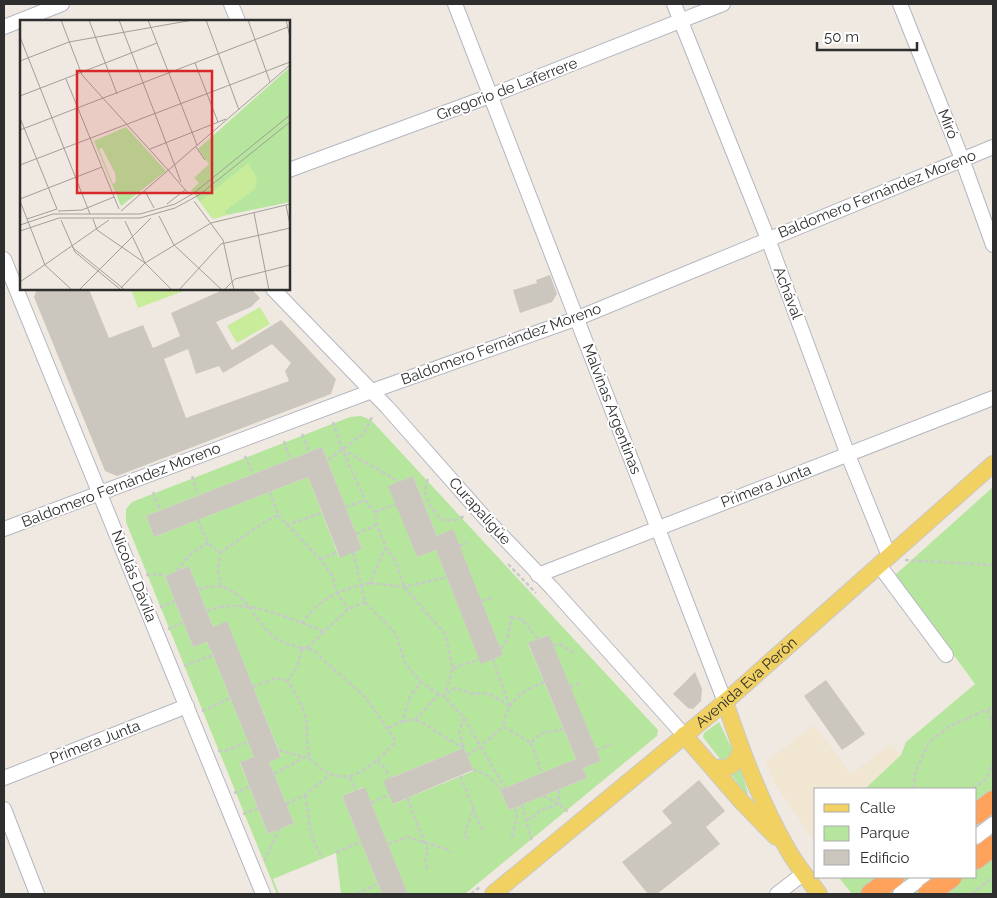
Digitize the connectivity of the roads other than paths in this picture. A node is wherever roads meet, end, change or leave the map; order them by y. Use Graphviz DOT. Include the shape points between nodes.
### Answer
graph roads {
  1 [pos="62,4"];
  2 [pos="232,4"];
  3 [pos="455,4"];
  4 [pos="674,4"];
  5 [pos="723,4"];
  6 [pos="900,4"];
  7 [pos="30,14"];
  8 [pos="238,20"];
  9 [pos="681,22"];
  10 [pos="4,26"];
  11 [pos="490,96"];
  12 [pos="993,147"];
  13 [pos="962,159"];
  14 [pos="291,169"];
  15 [pos="768,239"];
  16 [pos="993,245"];
  17 [pos="4,259"];
  18 [pos="12,275"];
  19 [pos="274,290"];
  20 [pos="578,318"];
  21 [pos="372,391"];
  22 [pos="993,398"];
  23 [pos="848,454"];
  24 [pos="993,464"];
  25 [pos="99,493"];
  26 [pos="657,528"];
  27 [pos="4,529"];
  28 [pos="884,560"];
  29 [pos="538,575"];
  30 [pos="946,656"];
  31 [pos="725,702"];
  32 [pos="187,706"];
  33 [pos="684,735"];
  34 [pos="741,750"];
  35 [pos="713,767"];
  36 [pos="4,778"];
  37 [pos="993,801"];
  38 [pos="4,808"];
  39 [pos="977,813"];
  40 [pos="993,824"];
  41 [pos="977,836"];
  42 [pos="993,846"];
  43 [pos="788,850"];
  44 [pos="977,858"];
  45 [pos="804,873"];
  46 [pos="893,878"];
  47 [pos="922,878"];
  48 [pos="951,878"];
  49 [pos="503,891"];
  50 [pos="37,894"];
  51 [pos="263,894"];
  52 [pos="777,894"];
  53 [pos="819,894"];
  54 [pos="871,894"];
  55 [pos="900,894"];
  56 [pos="928,894"];
  1 -- 7 [label="street"];
  2 -- 8 [label="street"];
  3 -- 11 [label="street, Malvinas Argentinas"];
  4 -- 9 [label="street, Achával"];
  5 -- 9 [label="street, Gregorio de Laferrere"];
  6 -- 13 [label="street, Miró"];
  7 -- 10 [label="street"];
  9 -- 11 [label="street, Gregorio de Laferrere"];
  9 -- 15 [label="street, Achával"];
  11 -- 14 [label="street, Gregorio de Laferrere"];
  11 -- 20 [label="street, Malvinas Argentinas"];
  12 -- 13 [label="street, Baldomero Fernández Moreno"];
  13 -- 15 [label="street, Baldomero Fernández Moreno"];
  13 -- 16 [label="street, Miró"];
  15 -- 20 [label="street, Baldomero Fernández Moreno"];
  15 -- 23 [label="street, Achával"];
  17 -- 18 [label="street, Nicolás Dávila"];
  18 -- 25 [label="street, Nicolás Dávila"];
  19 -- 21 [label="street, Curapaligüe"];
  20 -- 21 [label="street, Baldomero Fernández Moreno"];
  20 -- 26 [label="street, Malvinas Argentinas"];
  21 -- 25 [label="street, Baldomero Fernández Moreno"];
  21 -- 29 [label="street, Curapaligüe"];
  22 -- 23 [label="street, Primera Junta"];
  23 -- 26 [label="street, Primera Junta"];
  23 -- 28 [label="street, Achával"];
  24 -- 28 [label="main road, Avenida Eva Perón"];
  25 -- 27 [label="street, Baldomero Fernández Moreno"];
  25 -- 32 [label="street, Nicolás Dávila"];
  26 -- 29 [label="street, Primera Junta"];
  26 -- 31 [label="street, Malvinas Argentinas"];
  28 -- 30 [label="street, Achával"];
  28 -- 31 [label="main road, Avenida Eva Perón"];
  29 -- 33 [label="street, Curapaligüe"];
  31 -- 33 [label="main road, Avenida Eva Perón"];
  31 -- 34 [label="main road"];
  32 -- 36 [label="street, Primera Junta"];
  32 -- 51 [label="street, Nicolás Dávila"];
  33 -- 35 [label="main road"];
  33 -- 49 [label="main road, Avenida Eva Perón"];
  34 -- 35 [label="main road" via="738,760 731,766"];
  34 -- 43 [label="main road"];
  35 -- 43 [label="main road"];
  37 -- 39 [label="highway"];
  38 -- 50 [label="street"];
  40 -- 41 [label="street"];
  42 -- 44 [label="highway"];
  43 -- 45 [label="main road"];
  45 -- 52 [label="street"];
  45 -- 53 [label="main road"];
  46 -- 54 [label="highway"];
  47 -- 55 [label="street"];
  48 -- 56 [label="highway, bridge"];
}
